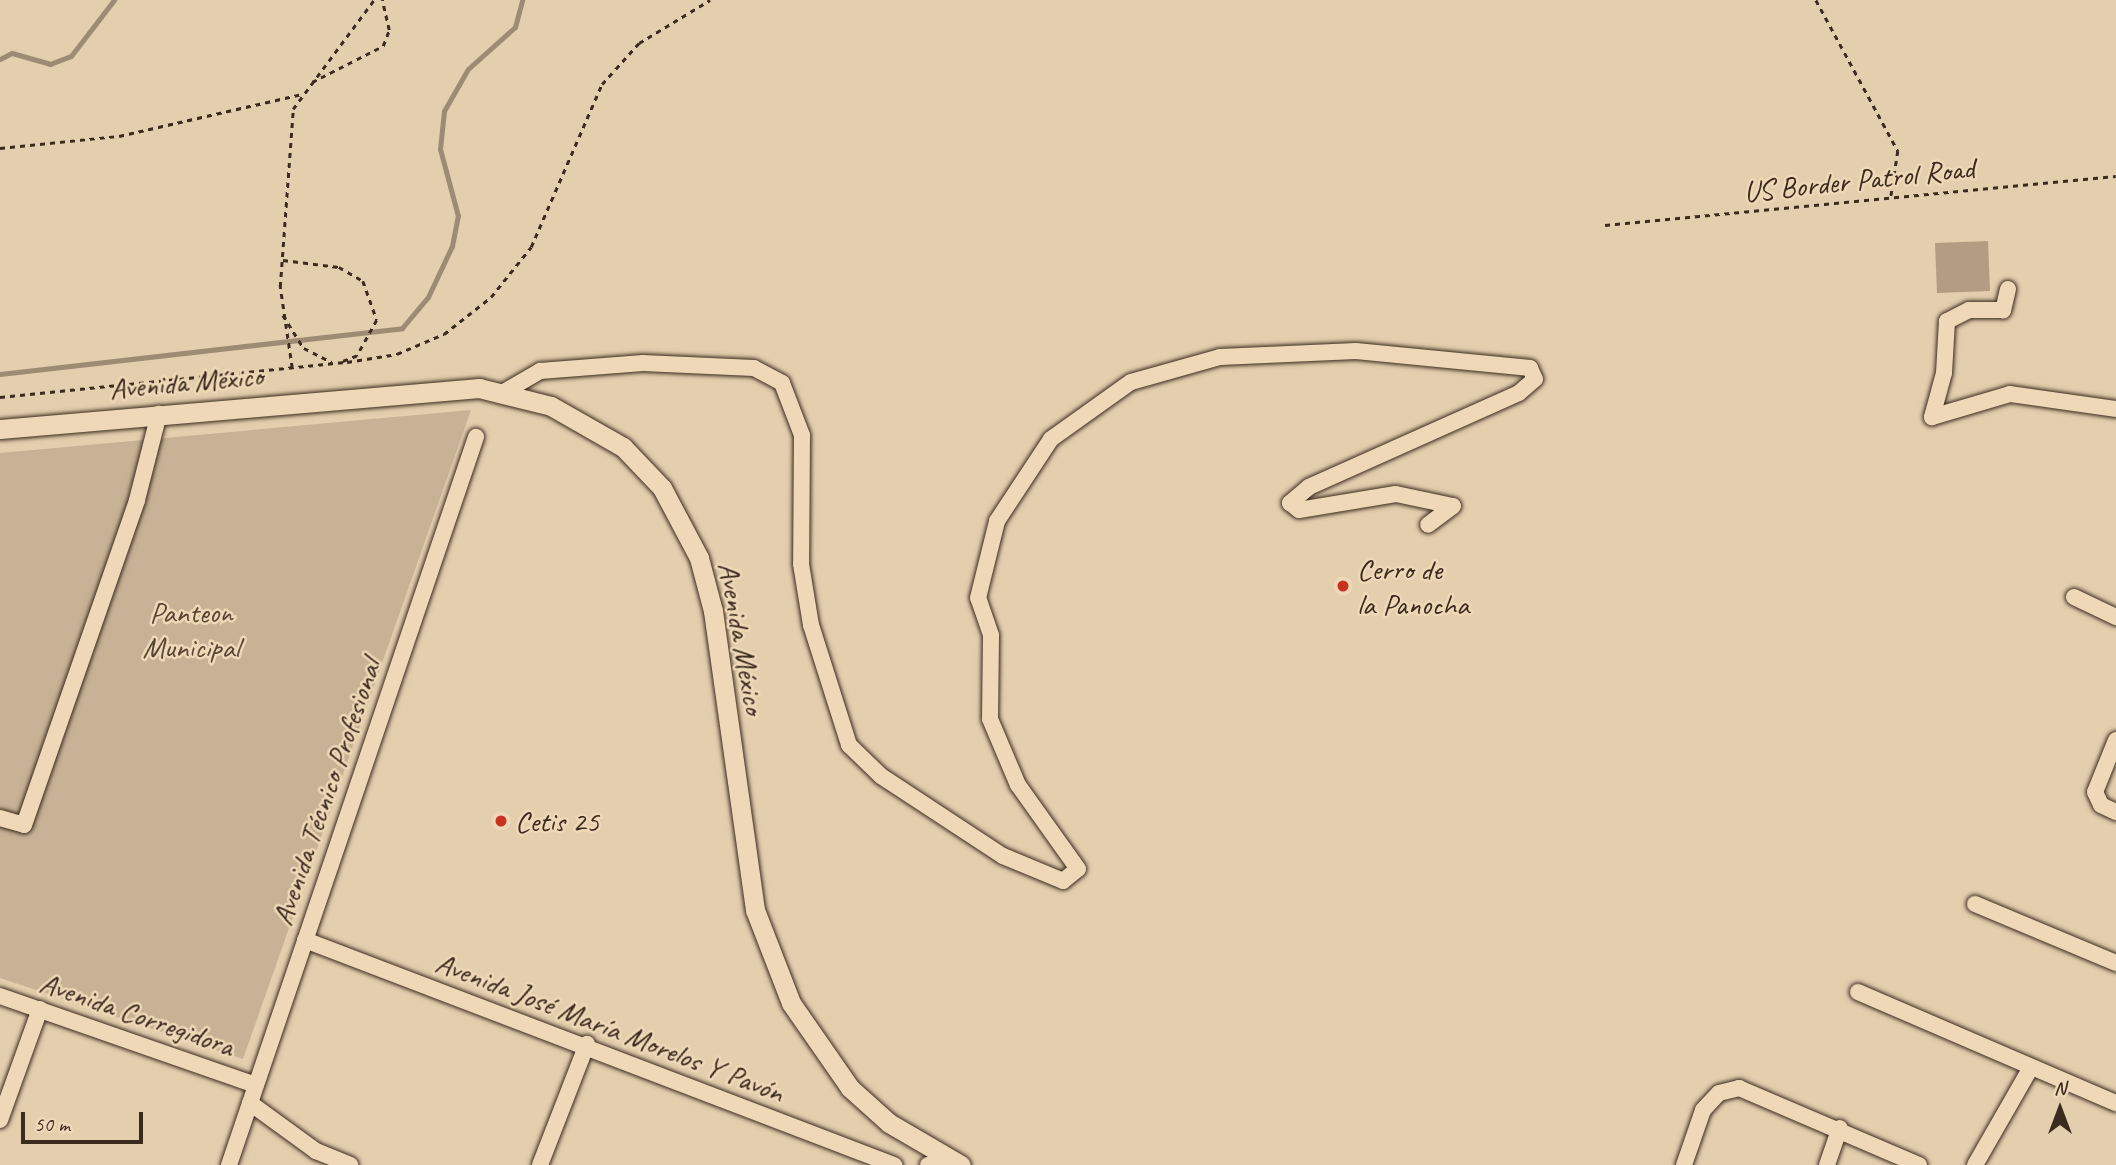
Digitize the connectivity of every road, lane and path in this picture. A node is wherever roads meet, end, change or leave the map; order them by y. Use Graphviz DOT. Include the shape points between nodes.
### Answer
graph roads {
  1 [pos="374,0"];
  2 [pos="383,0"];
  3 [pos="710,0"];
  4 [pos="1816,0"];
  5 [pos="309,83"];
  6 [pos="303,94"];
  7 [pos="0,148"];
  8 [pos="2116,176"];
  9 [pos="1891,197"];
  10 [pos="1605,225"];
  11 [pos="283,260"];
  12 [pos="2008,289"];
  13 [pos="282,313"];
  14 [pos="337,363"];
  15 [pos="292,368"];
  16 [pos="504,392"];
  17 [pos="0,397"];
  18 [pos="2116,409"];
  19 [pos="159,414"];
  20 [pos="0,429"];
  21 [pos="476,437"];
  22 [pos="1428,525"];
  23 [pos="2074,597"];
  24 [pos="2116,617"];
  25 [pos="2116,740"];
  26 [pos="2116,812"];
  27 [pos="0,818"];
  28 [pos="1976,904"];
  29 [pos="305,940"];
  30 [pos="2116,963"];
  31 [pos="1858,992"];
  32 [pos="0,996"];
  33 [pos="40,1009"];
  34 [pos="587,1044"];
  35 [pos="2030,1069"];
  36 [pos="256,1084"];
  37 [pos="250,1103"];
  38 [pos="2116,1103"];
  39 [pos="0,1120"];
  40 [pos="1840,1128"];
  41 [pos="845,1158"];
  42 [pos="956,1163"];
  43 [pos="229,1165"];
  44 [pos="350,1165"];
  45 [pos="540,1165"];
  46 [pos="894,1165"];
  47 [pos="928,1165"];
  48 [pos="1684,1165"];
  49 [pos="1827,1165"];
  50 [pos="1919,1165"];
  51 [pos="1975,1165"];
  1 -- 5 [label="path"];
  2 -- 5 [label="path" via="389,30 383,46"];
  3 -- 14 [label="path" via="639,43 602,84 531,247 491,297 432,339 397,354"];
  4 -- 9 [label="path" via="1898,151"];
  5 -- 6 [label="path"];
  6 -- 7 [label="path" via="119,135"];
  6 -- 11 [label="path" via="289,136"];
  8 -- 9 [label="path, US Border Patrol Road"];
  9 -- 10 [label="path, US Border Patrol Road"];
  11 -- 13 [label="path"];
  11 -- 14 [label="path" via="339,267 363,281 376,304 370,340 357,356"];
  12 -- 18 [label="street" via="2003,310 1969,310 1947,321 1944,373 1931,417 2010,394"];
  13 -- 14 [label="path" via="304,348"];
  13 -- 15 [label="path"];
  14 -- 15 [label="path"];
  15 -- 17 [label="path"];
  16 -- 19 [label="main road, Avenida México" via="445,388"];
  16 -- 22 [label="street" via="540,371 643,363 754,368 782,383 802,435 802,564 811,625 849,745 881,776 1003,856 1063,881 1079,869 1018,785 990,719 990,635 978,598 996,522 1051,439 1130,382 1220,358 1356,351 1530,368 1535,379 1519,393 1309,487 1290,503 1299,510 1396,494 1453,506"];
  16 -- 42 [label="main road, Avenida México" via="574,416 623,447 680,516 713,611 747,862 771,956 818,1048 850,1088 889,1123"];
  19 -- 20 [label="main road, Avenida México"];
  19 -- 27 [label="street" via="137,500 24,825"];
  21 -- 29 [label="street, Avenida Técnico Profesional"];
  23 -- 24 [label="street"];
  25 -- 26 [label="street" via="2095,792 2101,805"];
  28 -- 30 [label="street"];
  29 -- 34 [label="street, Avenida José María Morelos Y Pavón"];
  29 -- 36 [label="street, Avenida Técnico Profesional"];
  31 -- 35 [label="street"];
  32 -- 33 [label="street, Avenida Corregidora"];
  33 -- 36 [label="street, Avenida Corregidora"];
  33 -- 39 [label="street"];
  34 -- 41 [label="street, Avenida José María Morelos Y Pavón"];
  34 -- 45 [label="street"];
  35 -- 38 [label="street"];
  35 -- 51 [label="street"];
  36 -- 37 [label="street, Avenida Técnico Profesional"];
  37 -- 43 [label="street, Avenida Técnico Profesional"];
  37 -- 44 [label="street" via="316,1151"];
  40 -- 48 [label="street" via="1729,1088 1703,1110"];
  40 -- 49 [label="street"];
  40 -- 50 [label="street"];
  41 -- 46 [label="street, Avenida José María Morelos Y Pavón"];
  42 -- 47 [label="street"];
}
